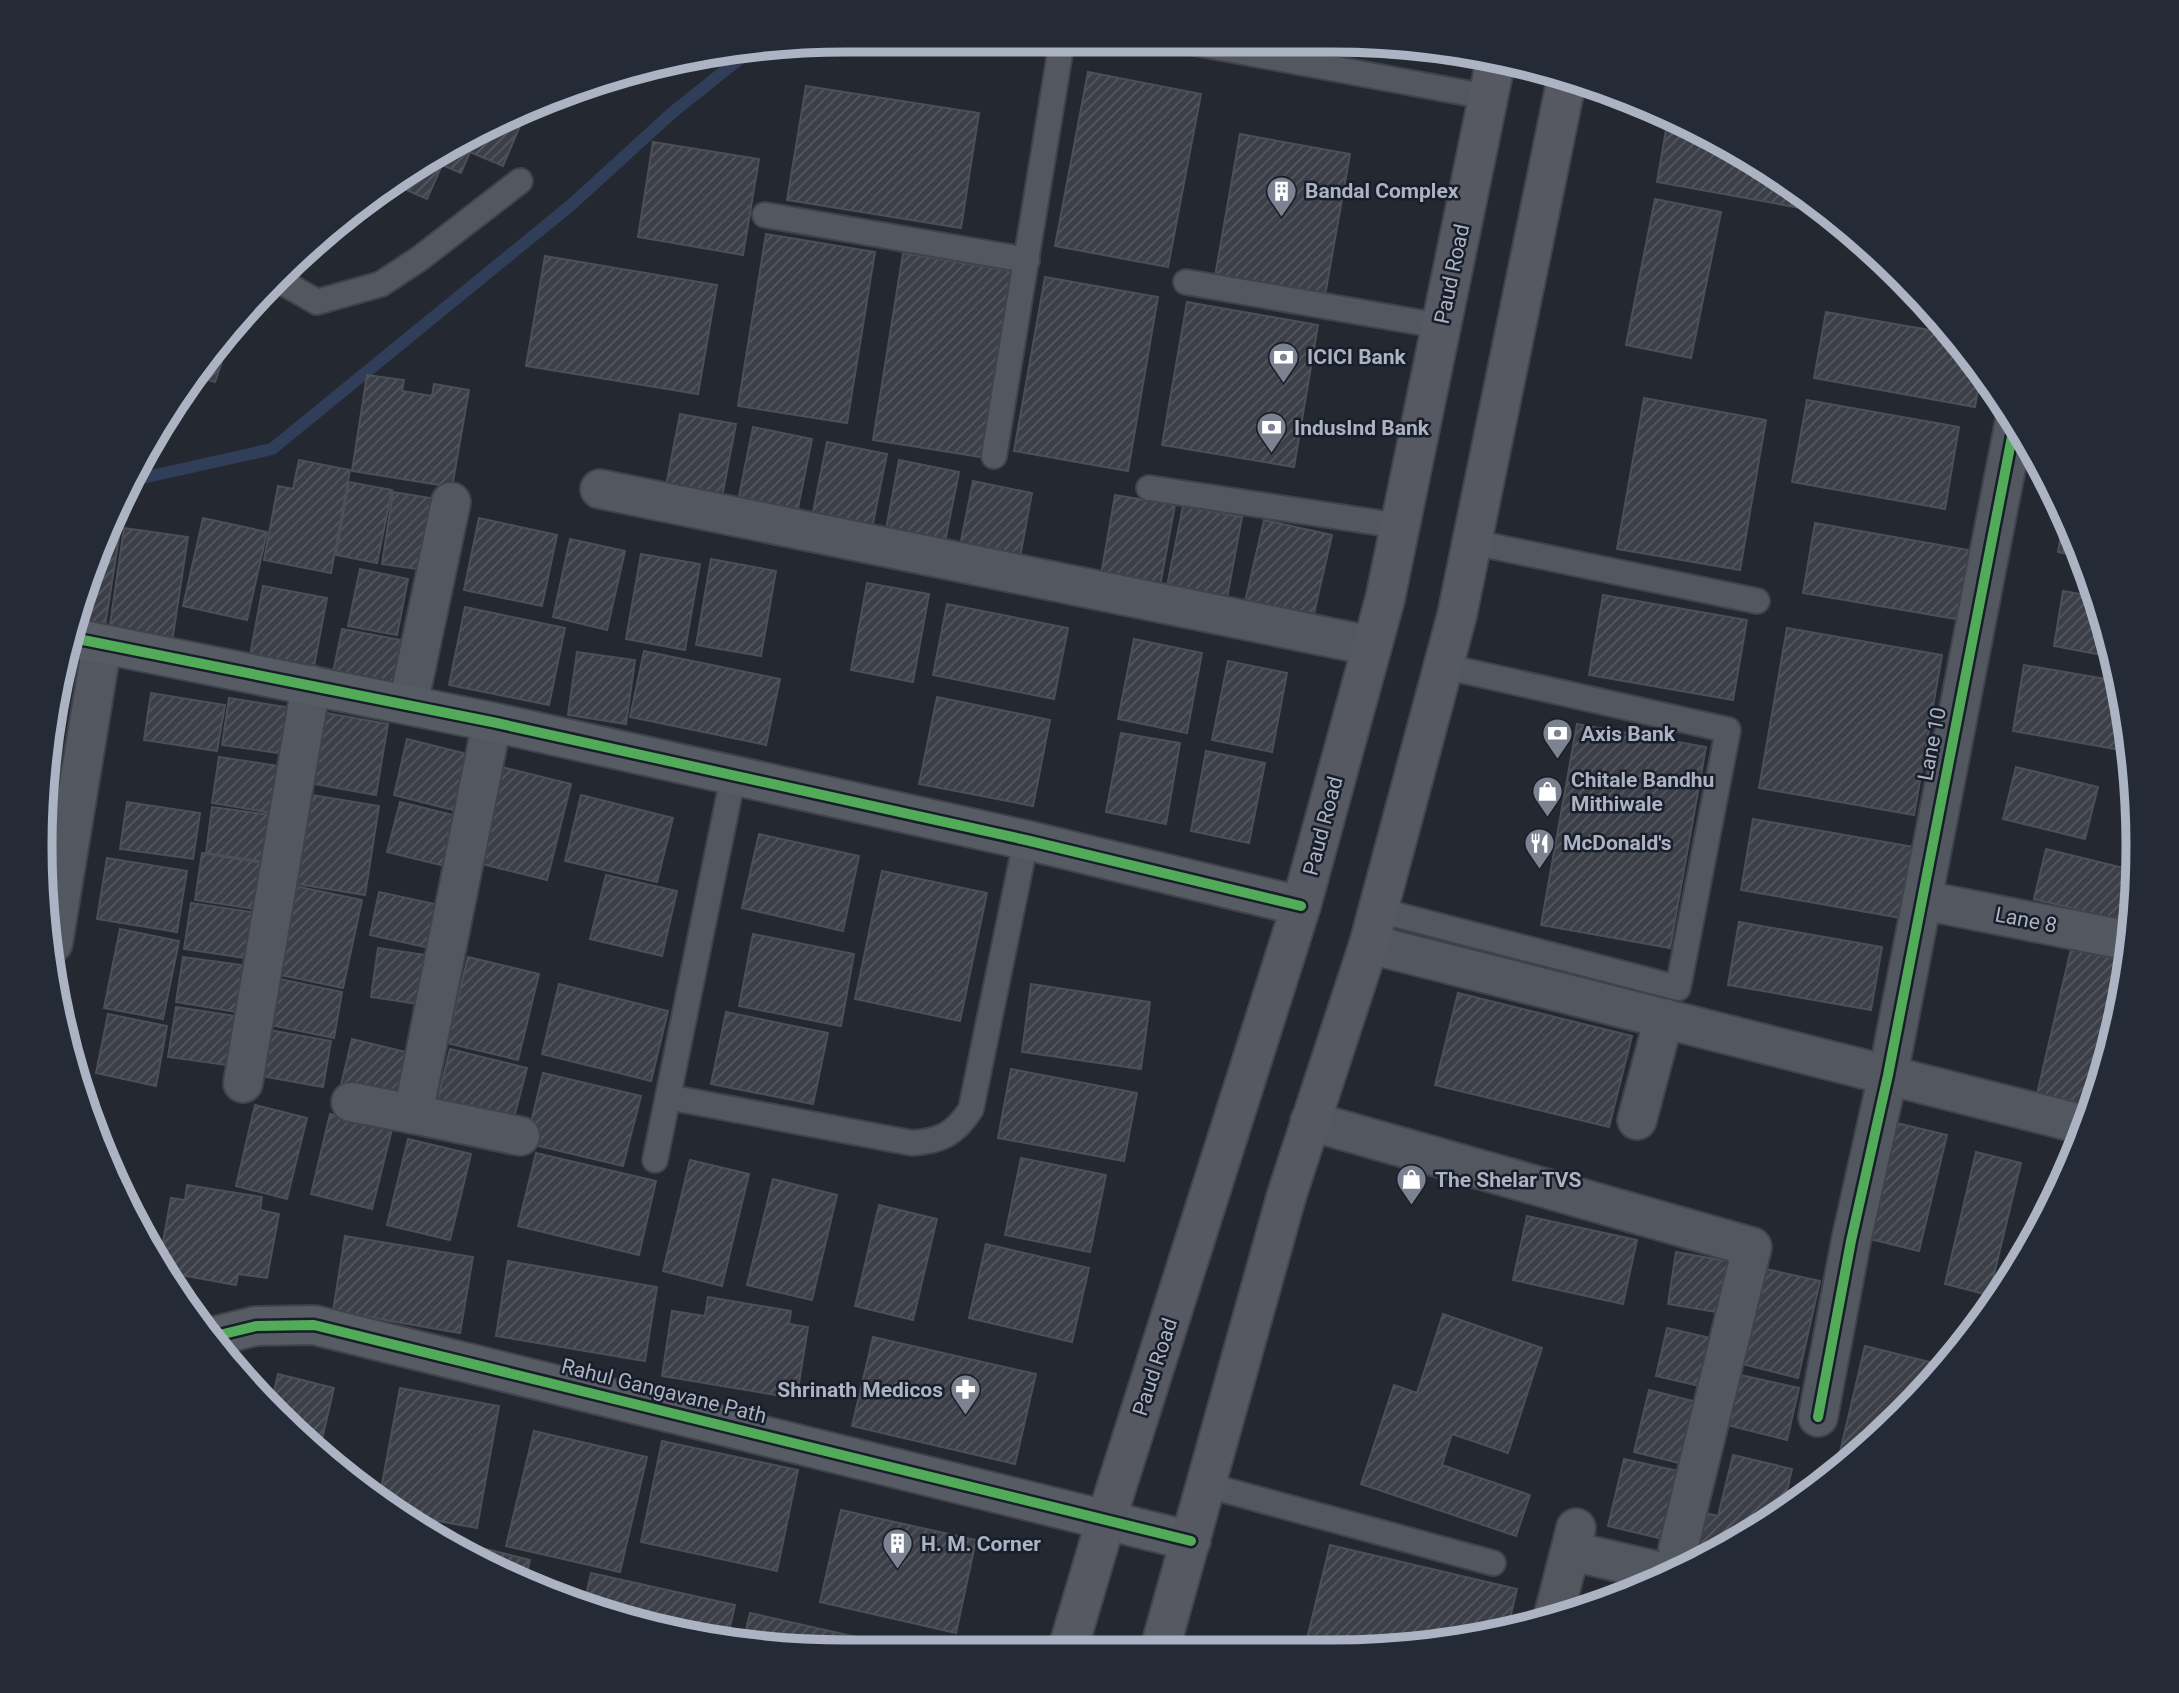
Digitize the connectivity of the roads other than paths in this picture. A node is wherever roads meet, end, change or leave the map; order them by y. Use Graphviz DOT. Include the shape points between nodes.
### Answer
graph roads {
  1 [pos="1060,52"];
  2 [pos="1271,52"];
  3 [pos="1492,80"];
  4 [pos="1565,88"];
  5 [pos="520,181"];
  6 [pos="765,215"];
  7 [pos="1027,260"];
  8 [pos="1186,282"];
  9 [pos="286,284"];
  10 [pos="1441,327"];
  11 [pos="2012,437"];
  12 [pos="994,456"];
  13 [pos="1149,488"];
  14 [pos="600,489"];
  15 [pos="451,502"];
  16 [pos="1400,526"];
  17 [pos="1472,542"];
  18 [pos="1757,601"];
  19 [pos="85,640"];
  20 [pos="1372,646"];
  21 [pos="1443,666"];
  22 [pos="311,685"];
  23 [pos="408,705"];
  24 [pos="492,722"];
  25 [pos="733,776"];
  26 [pos="1026,840"];
  27 [pos="1922,900"];
  28 [pos="1301,906"];
  29 [pos="56,917"];
  30 [pos="1373,927"];
  31 [pos="2121,939"];
  32 [pos="1664,1018"];
  33 [pos="1888,1075"];
  34 [pos="243,1083"];
  35 [pos="668,1097"];
  36 [pos="351,1102"];
  37 [pos="413,1114"];
  38 [pos="1637,1120"];
  39 [pos="1310,1121"];
  40 [pos="2076,1123"];
  41 [pos="520,1136"];
  42 [pos="655,1160"];
  43 [pos="221,1335"];
  44 [pos="1818,1417"];
  45 [pos="1206,1485"];
  46 [pos="1106,1520"];
  47 [pos="1191,1541"];
  48 [pos="1674,1562"];
  49 [pos="1493,1563"];
  50 [pos="1556,1608"];
  51 [pos="1071,1640"];
  52 [pos="1162,1640"];
  1 -- 7 [label="lane"];
  2 -- 3 [label="lane"];
  3 -- 10 [label="main road, Paud Road"];
  4 -- 17 [label="main road"];
  5 -- 9 [label="lane" via="381,284 317,302"];
  6 -- 7 [label="lane"];
  7 -- 12 [label="lane"];
  8 -- 10 [label="lane"];
  10 -- 16 [label="main road, Paud Road"];
  11 -- 27 [label="street, Lane 10"];
  13 -- 16 [label="lane"];
  14 -- 20 [label="street"];
  15 -- 23 [label="street"];
  16 -- 20 [label="main road, Paud Road"];
  17 -- 18 [label="lane"];
  17 -- 21 [label="main road"];
  19 -- 22 [label="street"];
  19 -- 29 [label="street"];
  20 -- 28 [label="main road, Paud Road"];
  21 -- 30 [label="main road"];
  21 -- 30 [label="lane" via="1728,730 1678,988"];
  22 -- 23 [label="street"];
  22 -- 34 [label="street"];
  23 -- 24 [label="street"];
  24 -- 25 [label="street"];
  24 -- 37 [label="street"];
  25 -- 26 [label="street"];
  25 -- 35 [label="lane"];
  26 -- 28 [label="street"];
  26 -- 35 [label="lane" via="971,1109 961,1125 930,1142 912,1143"];
  27 -- 31 [label="street, Lane 8"];
  27 -- 33 [label="street, Lane 10"];
  28 -- 46 [label="main road, Paud Road"];
  30 -- 32 [label="street"];
  30 -- 39 [label="main road"];
  32 -- 33 [label="street"];
  32 -- 38 [label="street"];
  33 -- 40 [label="street"];
  33 -- 44 [label="street, Lane 10"];
  35 -- 42 [label="lane"];
  36 -- 37 [label="street"];
  37 -- 41 [label="street"];
  39 -- 45 [label="main road"];
  39 -- 48 [label="street" via="1752,1247"];
  43 -- 46 [label="street, Rahul Gangavane Path" via="256,1326 314,1325"];
  45 -- 47 [label="main road"];
  45 -- 49 [label="lane"];
  46 -- 47 [label="street, Rahul Gangavane Path"];
  46 -- 51 [label="main road, Paud Road"];
  47 -- 52 [label="main road"];
  48 -- 50 [label="street" via="1574,1539"];
}
